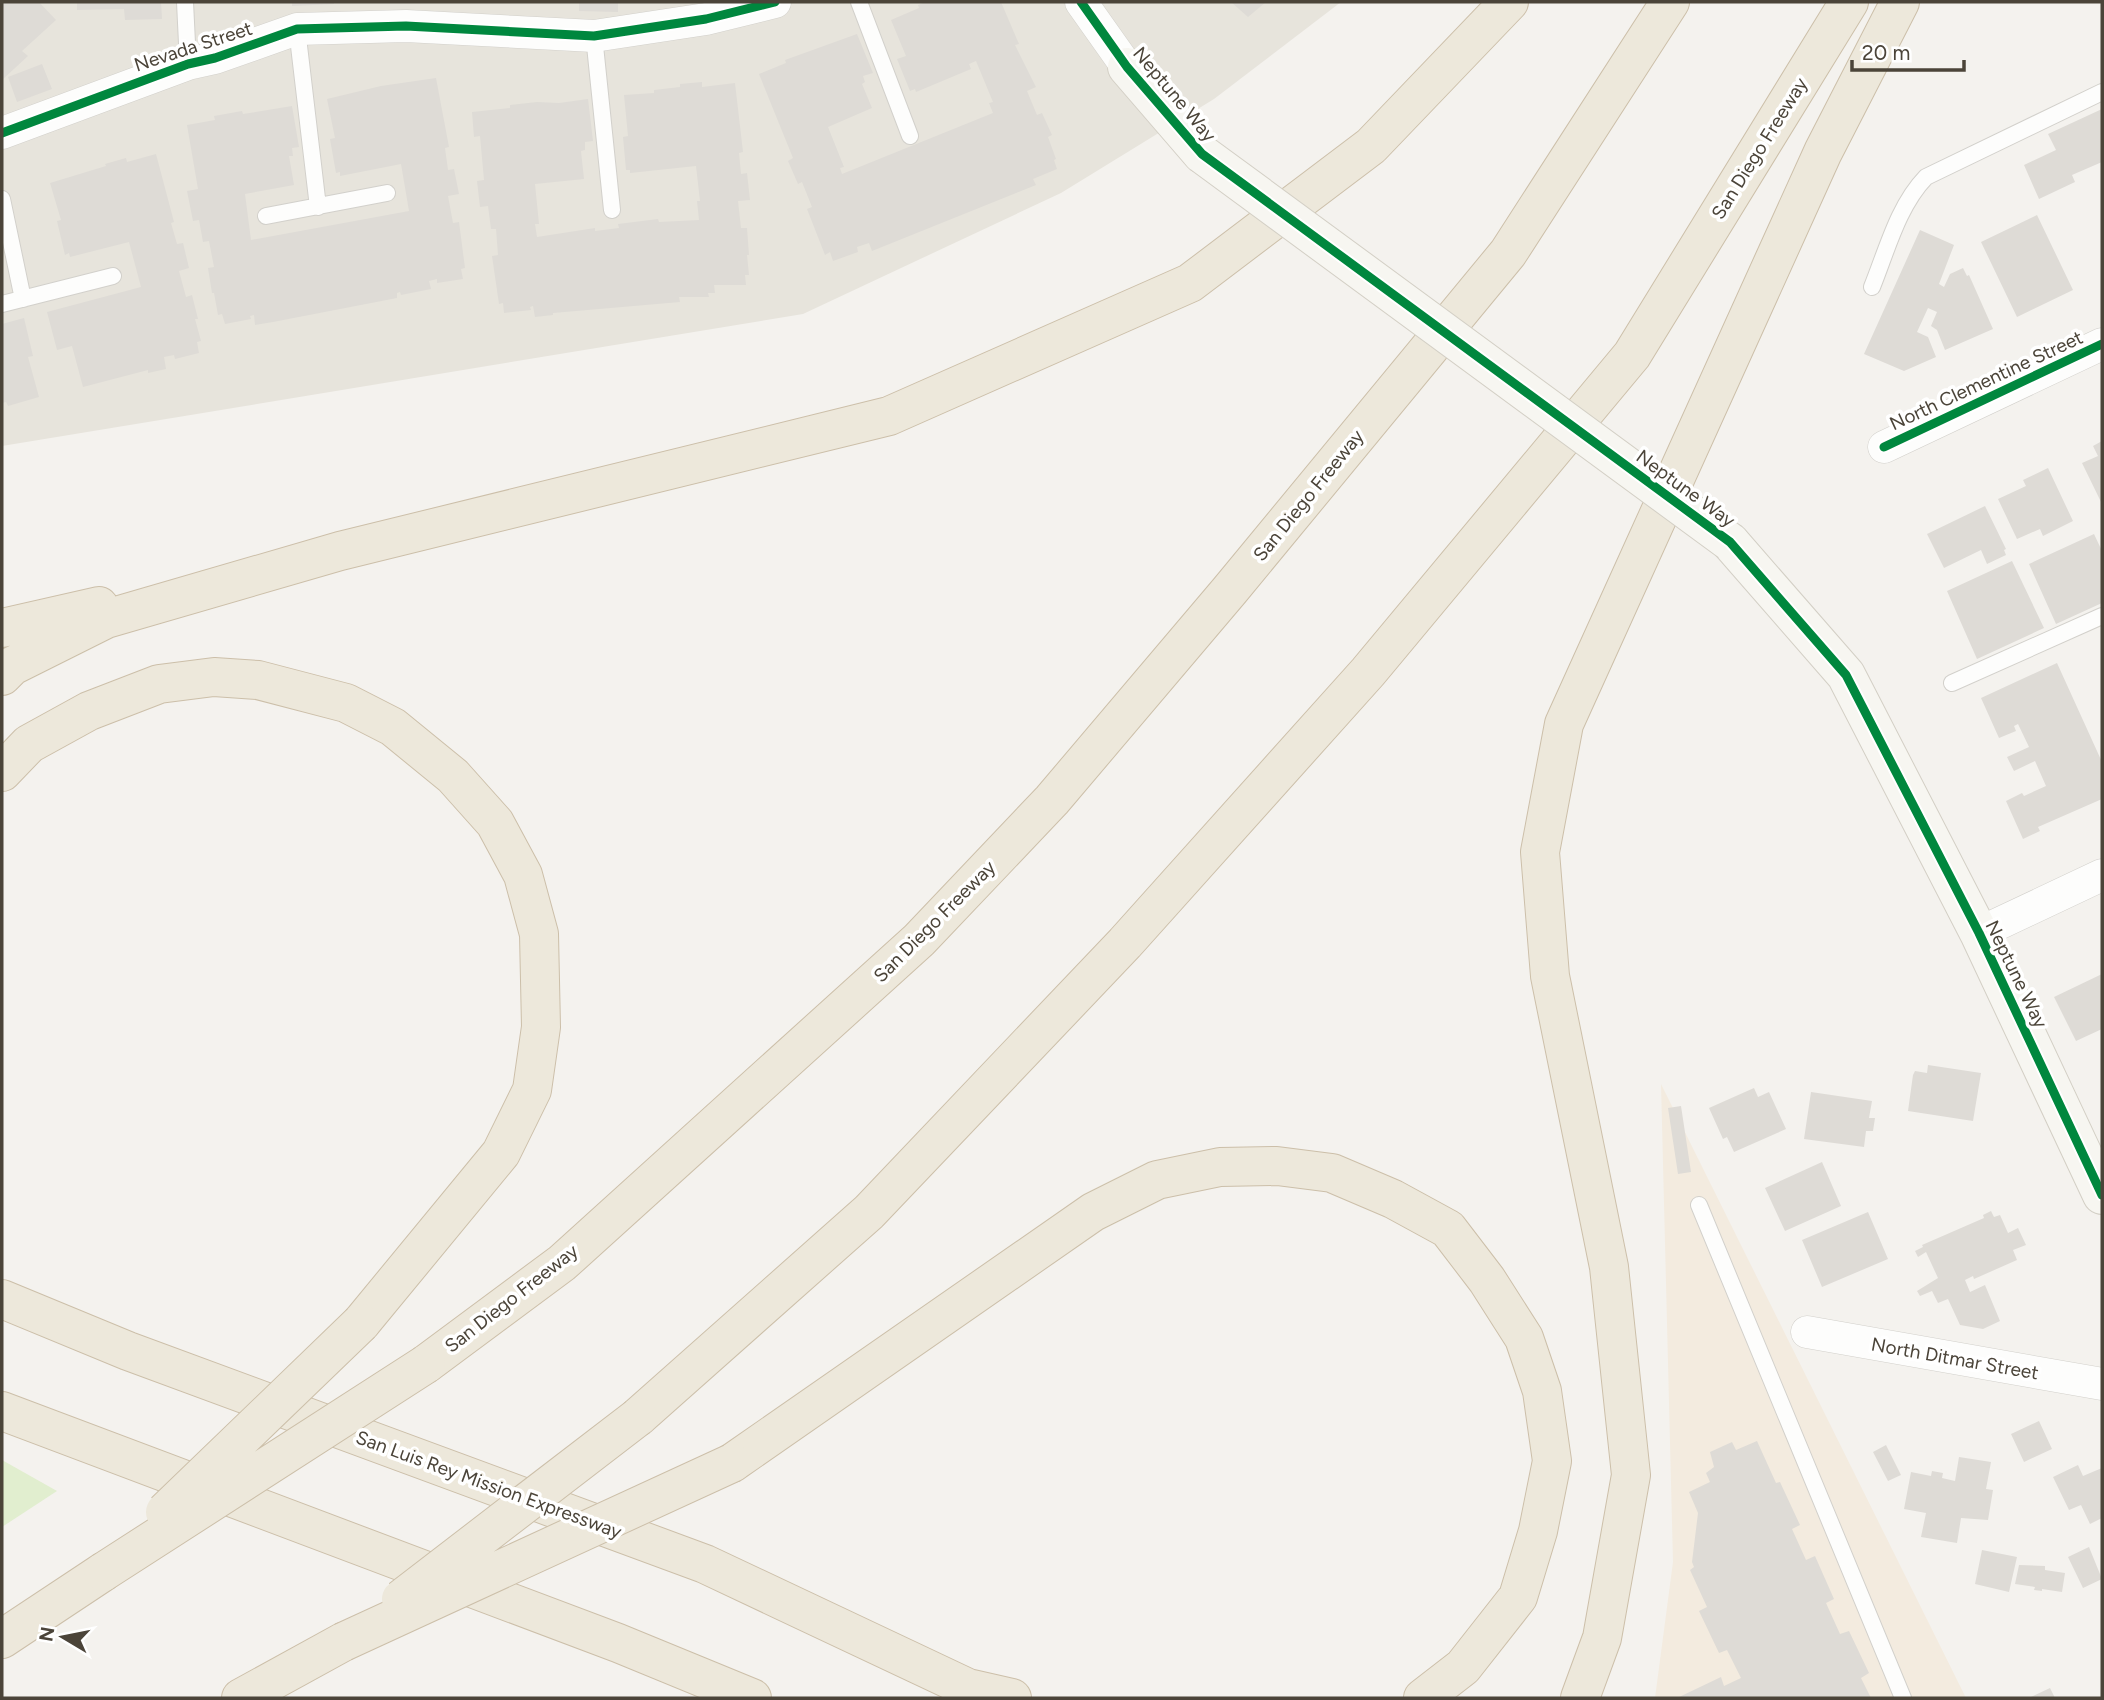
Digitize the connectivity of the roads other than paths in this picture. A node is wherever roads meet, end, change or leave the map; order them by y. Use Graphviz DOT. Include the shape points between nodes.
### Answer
graph roads {
  1 [pos="185,2"];
  2 [pos="770,2"];
  3 [pos="859,2"];
  4 [pos="1080,2"];
  5 [pos="1509,2"];
  6 [pos="1670,2"];
  7 [pos="1849,2"];
  8 [pos="1900,2"];
  9 [pos="297,29"];
  10 [pos="594,36"];
  11 [pos="188,64"];
  12 [pos="1128,67"];
  13 [pos="2102,92"];
  14 [pos="2,133"];
  15 [pos="910,136"];
  16 [pos="387,193"];
  17 [pos="2,199"];
  18 [pos="318,207"];
  19 [pos="612,210"];
  20 [pos="265,216"];
  21 [pos="113,276"];
  22 [pos="1872,287"];
  23 [pos="23,299"];
  24 [pos="2,304"];
  25 [pos="2102,344"];
  26 [pos="1884,447"];
  27 [pos="340,551"];
  28 [pos="2102,616"];
  29 [pos="2,628"];
  30 [pos="2,676"];
  31 [pos="1952,683"];
  32 [pos="2,772"];
  33 [pos="2102,875"];
  34 [pos="1979,933"];
  35 [pos="2102,1195"];
  36 [pos="1699,1205"];
  37 [pos="2,1299"];
  38 [pos="1807,1332"];
  39 [pos="2102,1384"];
  40 [pos="2,1411"];
  41 [pos="103,1572"];
  42 [pos="2,1639"];
  43 [pos="343,1642"];
  44 [pos="241,1698"];
  45 [pos="752,1698"];
  46 [pos="1012,1698"];
  47 [pos="1423,1698"];
  48 [pos="1580,1698"];
  49 [pos="1903,1698"];
  1 -- 11 [label="lane"];
  2 -- 10 [label="street, Nevada Street" via="706,19"];
  3 -- 15 [label="lane"];
  4 -- 12 [label="street, Neptune Way"];
  5 -- 27 [label="highway" via="1371,146 1190,283 889,416"];
  6 -- 41 [label="highway, San Diego Freeway, bridge" via="1508,253 1052,800 919,940 562,1263 426,1364"];
  7 -- 43 [label="highway, San Diego Freeway, bridge" via="1632,355 1368,672 1125,943 869,1212 638,1417"];
  8 -- 48 [label="highway" via="1823,152 1564,724 1539,852 1550,976 1609,1266 1631,1475 1602,1638"];
  9 -- 10 [label="street, Nevada Street" via="406,26"];
  9 -- 11 [label="street, Nevada Street"];
  9 -- 18 [label="lane"];
  10 -- 19 [label="lane"];
  11 -- 14 [label="street, Nevada Street"];
  12 -- 34 [label="street, Neptune Way, bridge" via="1202,154 1730,542 1846,675"];
  13 -- 22 [label="lane" via="1926,177 1914,188 1900,215"];
  16 -- 18 [label="lane"];
  17 -- 23 [label="lane"];
  18 -- 20 [label="lane"];
  21 -- 23 [label="lane"];
  23 -- 24 [label="lane"];
  25 -- 26 [label="street, North Clementine Street"];
  27 -- 29 [label="highway"];
  27 -- 30 [label="highway" via="106,619 12,666"];
  28 -- 31 [label="lane"];
  32 -- 41 [label="highway, bridge" via="29,744 89,711 159,684 214,677 258,680 346,703 393,727 453,776 495,823 523,875 539,934 541,1027 532,1090 501,1153 360,1323"];
  33 -- 34 [label="street"];
  34 -- 35 [label="street, Neptune Way" via="2087,1147"];
  36 -- 49 [label="lane"];
  37 -- 46 [label="highway, San Luis Rey Mission Expressway" via="128,1351 705,1563 968,1688"];
  38 -- 39 [label="street, North Ditmar Street"];
  40 -- 45 [label="highway"];
  41 -- 42 [label="highway, San Diego Freeway"];
  43 -- 44 [label="highway, San Diego Freeway"];
  43 -- 47 [label="highway, bridge" via="732,1464 1093,1212 1157,1180 1220,1167 1277,1166 1332,1173 1448,1229 1488,1280 1524,1338 1542,1391 1552,1461 1518,1597 1463,1667"];
}
